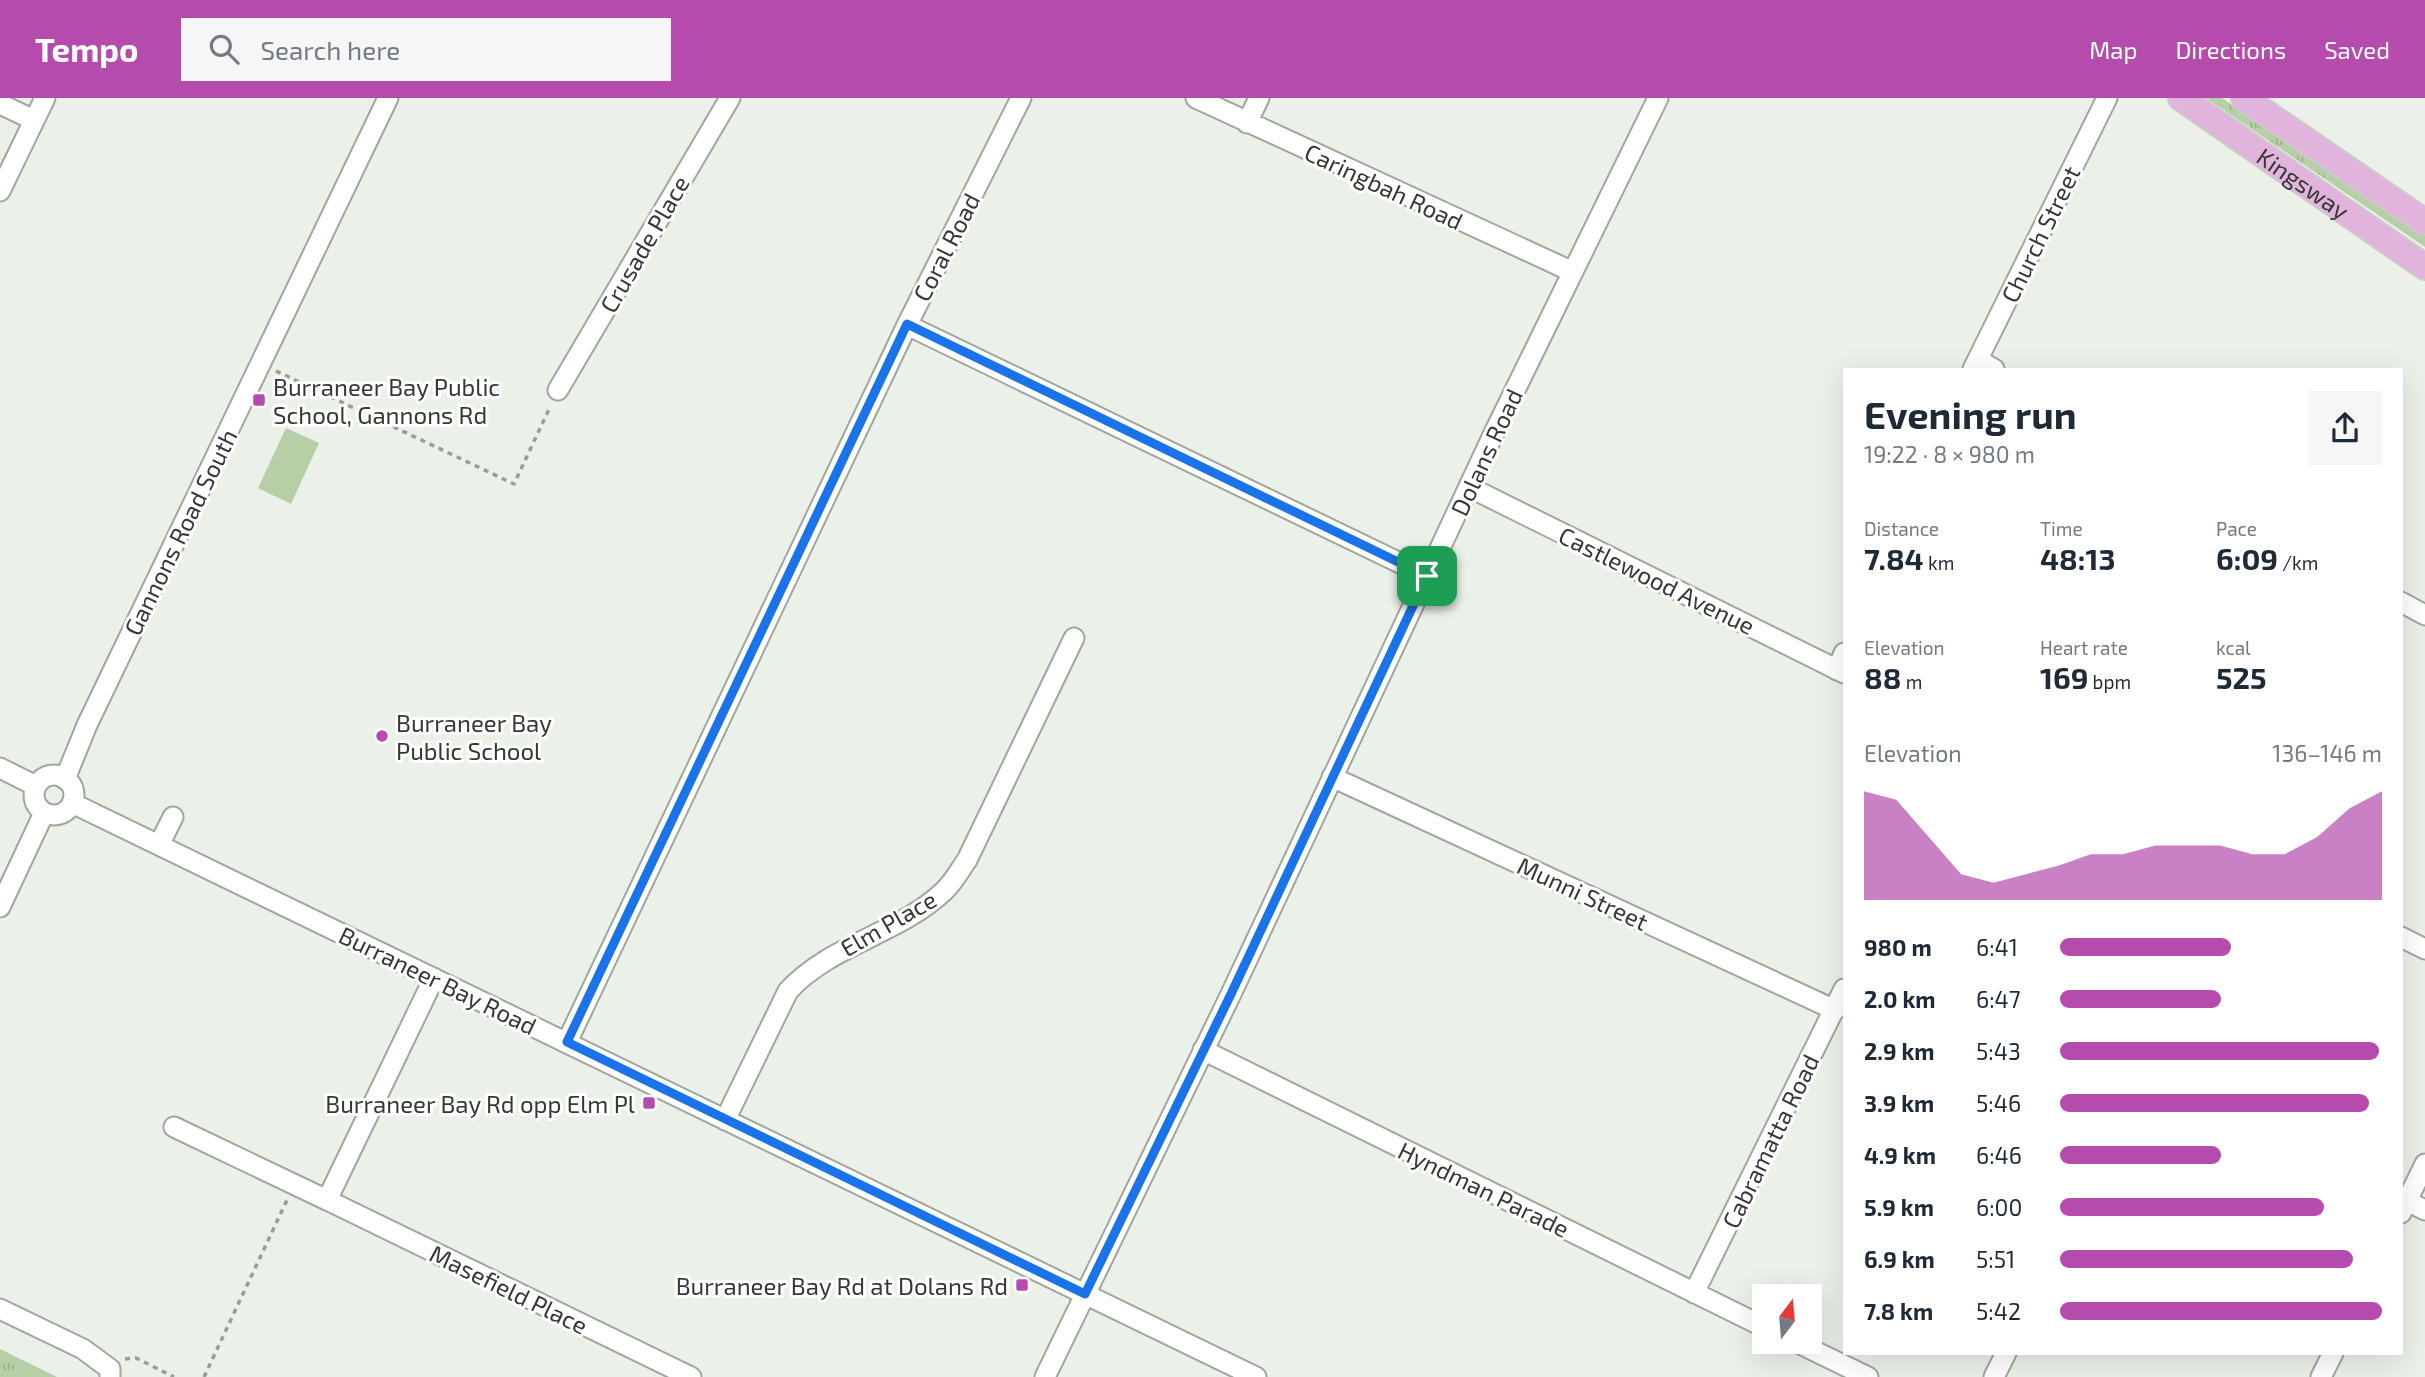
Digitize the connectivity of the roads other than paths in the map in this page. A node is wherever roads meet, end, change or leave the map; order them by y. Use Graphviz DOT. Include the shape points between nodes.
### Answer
graph roads {
  1 [pos="45,98"];
  2 [pos="388,98"];
  3 [pos="730,98"];
  4 [pos="1021,98"];
  5 [pos="1196,98"];
  6 [pos="1259,98"];
  7 [pos="1658,98"];
  8 [pos="2107,98"];
  9 [pos="2181,98"];
  10 [pos="2245,98"];
  11 [pos="0,104"];
  12 [pos="34,120"];
  13 [pos="1247,123"];
  14 [pos="0,191"];
  15 [pos="2425,222"];
  16 [pos="2425,267"];
  17 [pos="1573,272"];
  18 [pos="907,324"];
  19 [pos="1982,366"];
  20 [pos="558,390"];
  21 [pos="1469,487"];
  22 [pos="1427,576"];
  23 [pos="2403,603"];
  24 [pos="2425,615"];
  25 [pos="1074,638"];
  26 [pos="1842,665"];
  27 [pos="0,768"];
  28 [pos="1332,776"];
  29 [pos="65,779"];
  30 [pos="36,786"];
  31 [pos="72,803"];
  32 [pos="44,813"];
  33 [pos="173,817"];
  34 [pos="159,845"];
  35 [pos="0,906"];
  36 [pos="2403,938"];
  37 [pos="2425,948"];
  38 [pos="434,978"];
  39 [pos="1843,991"];
  40 [pos="1835,1010"];
  41 [pos="567,1042"];
  42 [pos="1203,1050"];
  43 [pos="725,1121"];
  44 [pos="174,1127"];
  45 [pos="2425,1164"];
  46 [pos="327,1200"];
  47 [pos="2404,1207"];
  48 [pos="2425,1210"];
  49 [pos="1695,1293"];
  50 [pos="1085,1294"];
  51 [pos="0,1309"];
  52 [pos="1752,1321"];
  53 [pos="1821,1354"];
  54 [pos="2005,1355"];
  55 [pos="2332,1355"];
  56 [pos="114,1369"];
  57 [pos="691,1377"];
  58 [pos="1045,1377"];
  59 [pos="1256,1377"];
  60 [pos="1868,1377"];
  61 [pos="1994,1377"];
  62 [pos="2321,1377"];
  1 -- 12 [label="street"];
  2 -- 29 [label="street, Gannons Road South"];
  3 -- 20 [label="street, Crusade Place"];
  4 -- 18 [label="street, Coral Road"];
  5 -- 13 [label="street, Caringbah Road"];
  6 -- 13 [label="street"];
  7 -- 17 [label="street, Dolans Road"];
  8 -- 19 [label="street, Church Street"];
  9 -- 16 [label="main road, Kingsway"];
  10 -- 15 [label="main road, Kingsway"];
  11 -- 12 [label="street"];
  12 -- 14 [label="street"];
  13 -- 17 [label="street, Caringbah Road"];
  17 -- 21 [label="street, Dolans Road"];
  18 -- 22 [label="street"];
  18 -- 41 [label="street, Coral Road"];
  21 -- 22 [label="street, Dolans Road"];
  21 -- 26 [label="street, Castlewood Avenue"];
  22 -- 28 [label="street, Dolans Road"];
  23 -- 24 [label="street"];
  25 -- 43 [label="street, Elm Place" via="967,860 946,890 804,974 788,991"];
  27 -- 30 [label="street"];
  28 -- 40 [label="street, Munni Street"];
  28 -- 42 [label="street, Dolans Road"];
  29 -- 30 [label="street" via="46,777"];
  29 -- 31 [label="street" via="73,790"];
  30 -- 32 [label="street" via="36,804"];
  31 -- 32 [label="street" via="63,813"];
  31 -- 34 [label="street, Burraneer Bay Road"];
  32 -- 35 [label="street"];
  33 -- 34 [label="street"];
  34 -- 38 [label="street, Burraneer Bay Road"];
  36 -- 37 [label="street"];
  38 -- 41 [label="street, Burraneer Bay Road"];
  38 -- 46 [label="street"];
  39 -- 40 [label="street, Cabramatta Road"];
  40 -- 49 [label="street, Cabramatta Road"];
  41 -- 43 [label="street, Burraneer Bay Road"];
  42 -- 49 [label="street, Hyndman Parade"];
  42 -- 50 [label="street, Dolans Road"];
  43 -- 50 [label="street, Burraneer Bay Road"];
  44 -- 46 [label="street, Masefield Place"];
  45 -- 47 [label="street"];
  46 -- 57 [label="street, Masefield Place"];
  47 -- 48 [label="street"];
  49 -- 52 [label="street, Hyndman Parade"];
  50 -- 58 [label="street, Dolans Road"];
  50 -- 59 [label="street, Burraneer Bay Road"];
  51 -- 56 [label="street"];
  53 -- 60 [label="street"];
  54 -- 61 [label="street"];
  55 -- 62 [label="street"];
}
